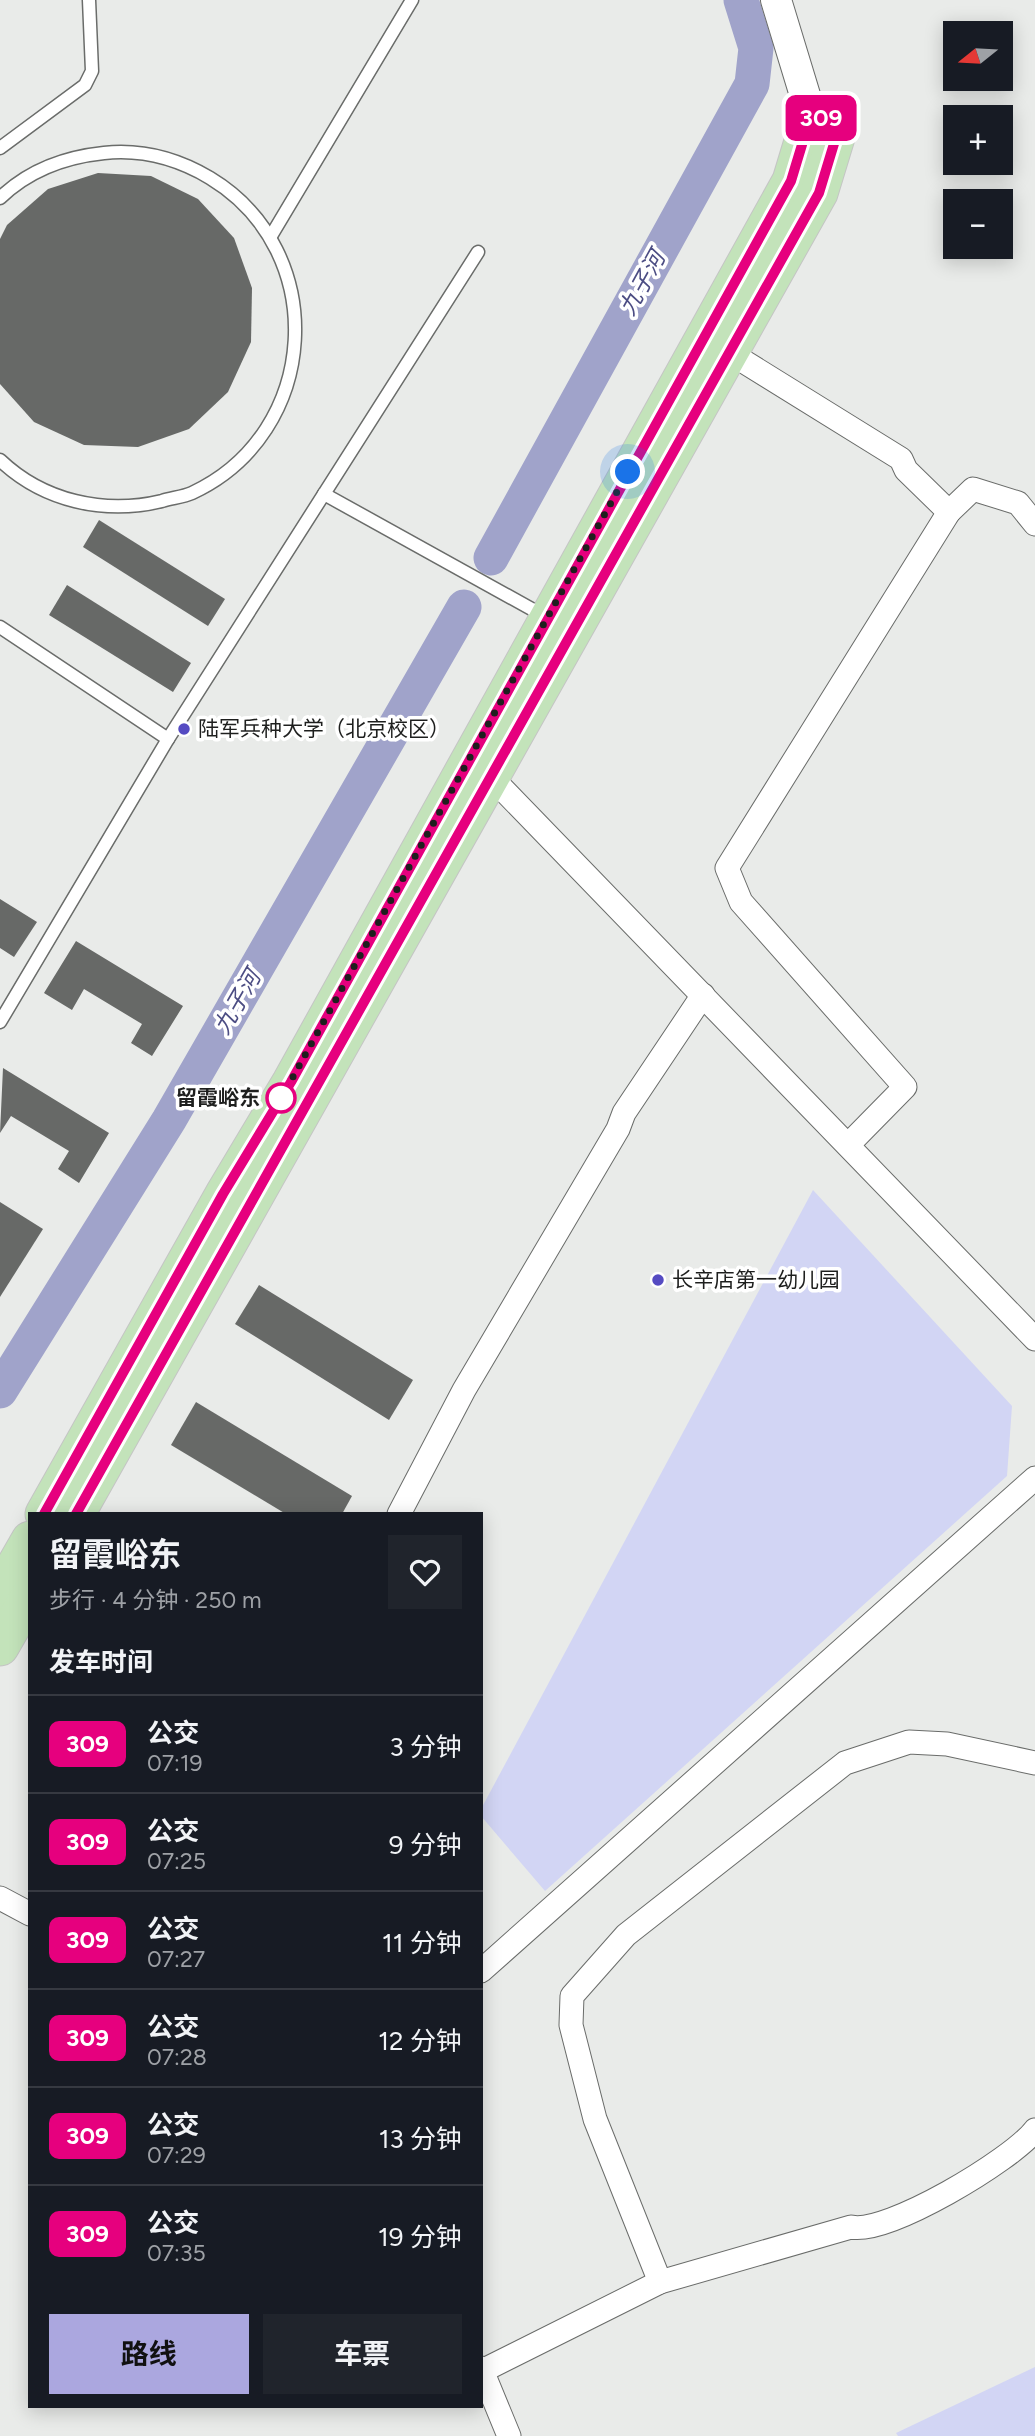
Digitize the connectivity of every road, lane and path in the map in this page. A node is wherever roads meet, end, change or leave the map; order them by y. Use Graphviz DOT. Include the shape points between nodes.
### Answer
graph roads {
  1 [pos="89,0"];
  2 [pos="412,0"];
  3 [pos="776,0"];
  4 [pos="825,119"];
  5 [pos="0,148"];
  6 [pos="0,198"];
  7 [pos="271,236"];
  8 [pos="478,252"];
  9 [pos="730,353"];
  10 [pos="0,460"];
  11 [pos="324,494"];
  12 [pos="949,512"];
  13 [pos="1035,524"];
  14 [pos="546,617"];
  15 [pos="1,630"];
  16 [pos="167,739"];
  17 [pos="492,778"];
  18 [pos="703,995"];
  19 [pos="0,1022"];
  20 [pos="848,1145"];
  21 [pos="1035,1339"];
  22 [pos="1035,1478"];
  23 [pos="45,1512"];
  24 [pos="77,1512"];
  25 [pos="400,1512"];
  26 [pos="28,1544"];
  27 [pos="10,1583"];
  28 [pos="0,1647"];
  29 [pos="1035,1763"];
  30 [pos="0,1898"];
  31 [pos="28,1913"];
  32 [pos="483,1969"];
  33 [pos="1035,2130"];
  34 [pos="660,2282"];
  35 [pos="483,2370"];
  36 [pos="483,2372"];
  37 [pos="509,2436"];
  1 -- 5 [label="lane" via="92,71 85,85"];
  2 -- 7 [label="lane"];
  3 -- 4 [label="street"];
  4 -- 9 [label="main road" via="819,193"];
  4 -- 14 [label="main road"];
  6 -- 7 [label="lane" via="18,181 70,157 128,150 184,162 233,192"];
  7 -- 10 [label="lane" via="294,292 296,353 279,411 242,460 192,493 134,508 73,503 18,477"];
  8 -- 11 [label="lane"];
  9 -- 12 [label="street" via="901,459 906,470"];
  9 -- 17 [label="main road"];
  11 -- 14 [label="lane"];
  11 -- 16 [label="lane"];
  12 -- 13 [label="street" via="973,489 1018,503"];
  12 -- 20 [label="street" via="727,868 741,902 905,1087"];
  14 -- 23 [label="main road" via="298,1070 223,1194"];
  15 -- 16 [label="lane"];
  16 -- 19 [label="lane"];
  17 -- 18 [label="street"];
  17 -- 24 [label="main road"];
  18 -- 20 [label="street"];
  18 -- 25 [label="street" via="624,1113 464,1390"];
  20 -- 21 [label="street"];
  22 -- 32 [label="street"];
  26 -- 27 [label="main road"];
  27 -- 28 [label="main road"];
  29 -- 34 [label="street" via="947,1744 909,1742 845,1763 625,1935 572,1996 571,2025 595,2119"];
  30 -- 31 [label="street"];
  33 -- 34 [label="street" via="1025,2143 980,2174 897,2218"];
  34 -- 35 [label="street"];
  36 -- 37 [label="street"];
}
